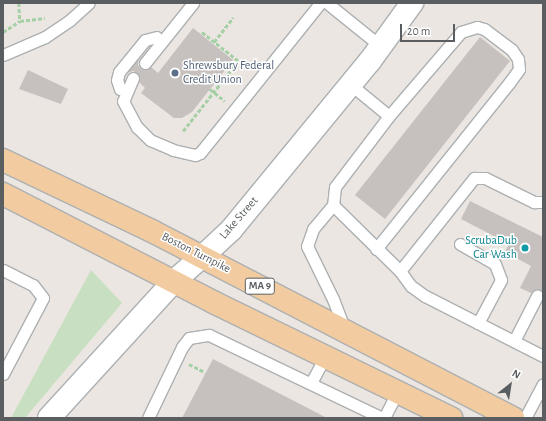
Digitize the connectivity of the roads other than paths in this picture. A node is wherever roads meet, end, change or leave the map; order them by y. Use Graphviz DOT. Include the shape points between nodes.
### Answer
graph roads {
  1 [pos="89,3"];
  2 [pos="193,3"];
  3 [pos="320,3"];
  4 [pos="327,3"];
  5 [pos="412,3"];
  6 [pos="168,33"];
  7 [pos="157,37"];
  8 [pos="380,45"];
  9 [pos="3,55"];
  10 [pos="350,84"];
  11 [pos="120,90"];
  12 [pos="123,101"];
  13 [pos="389,116"];
  14 [pos="3,160"];
  15 [pos="3,194"];
  16 [pos="543,202"];
  17 [pos="333,205"];
  18 [pos="460,244"];
  19 [pos="376,249"];
  20 [pos="202,257"];
  21 [pos="3,270"];
  22 [pos="400,271"];
  23 [pos="174,281"];
  24 [pos="537,296"];
  25 [pos="478,323"];
  26 [pos="344,328"];
  27 [pos="514,341"];
  28 [pos="543,356"];
  29 [pos="325,357"];
  30 [pos="3,374"];
  31 [pos="311,383"];
  32 [pos="543,384"];
  33 [pos="397,392"];
  34 [pos="49,418"];
  35 [pos="148,418"];
  36 [pos="383,418"];
  37 [pos="451,418"];
  38 [pos="513,418"];
  39 [pos="525,418"];
  1 -- 9 [label="lane" via="45,37"];
  2 -- 6 [label="lane"];
  3 -- 12 [label="lane" via="200,153 195,155 173,150 150,140 137,127"];
  4 -- 8 [label="lane"];
  5 -- 8 [label="street, Lake Street"];
  6 -- 7 [label="lane"];
  6 -- 7 [label="lane" via="143,61"];
  7 -- 11 [label="lane" via="145,40 119,72 117,80"];
  8 -- 10 [label="street, Lake Street"];
  10 -- 13 [label="lane"];
  10 -- 20 [label="street, Lake Street" via="231,230"];
  11 -- 12 [label="lane"];
  11 -- 12 [label="lane" via="131,76"];
  13 -- 17 [label="lane" via="335,187"];
  13 -- 19 [label="lane" via="461,32 477,27 484,29 512,50 518,59 519,69 509,83"];
  14 -- 20 [label="highway, Boston Turnpike / MA 9"];
  15 -- 23 [label="highway"];
  16 -- 22 [label="lane" via="534,202 485,178 474,178"];
  17 -- 19 [label="lane"];
  17 -- 26 [label="lane" via="313,229 307,246 328,287"];
  18 -- 25 [label="lane" via="495,264 501,280"];
  19 -- 22 [label="lane"];
  20 -- 23 [label="street, Lake Street"];
  20 -- 26 [label="highway, Boston Turnpike / MA 9"];
  21 -- 30 [label="lane" via="33,285 42,298"];
  22 -- 25 [label="lane" via="411,286 425,296"];
  23 -- 29 [label="highway"];
  23 -- 34 [label="street, Lake Street"];
  24 -- 27 [label="lane"];
  25 -- 27 [label="lane"];
  26 -- 38 [label="highway, Boston Turnpike / MA 9"];
  27 -- 28 [label="lane"];
  29 -- 31 [label="lane"];
  29 -- 33 [label="highway"];
  31 -- 35 [label="lane" via="209,334 190,338 182,347"];
  31 -- 36 [label="lane"];
  32 -- 39 [label="lane"];
  33 -- 36 [label="lane"];
  33 -- 37 [label="highway"];
}
